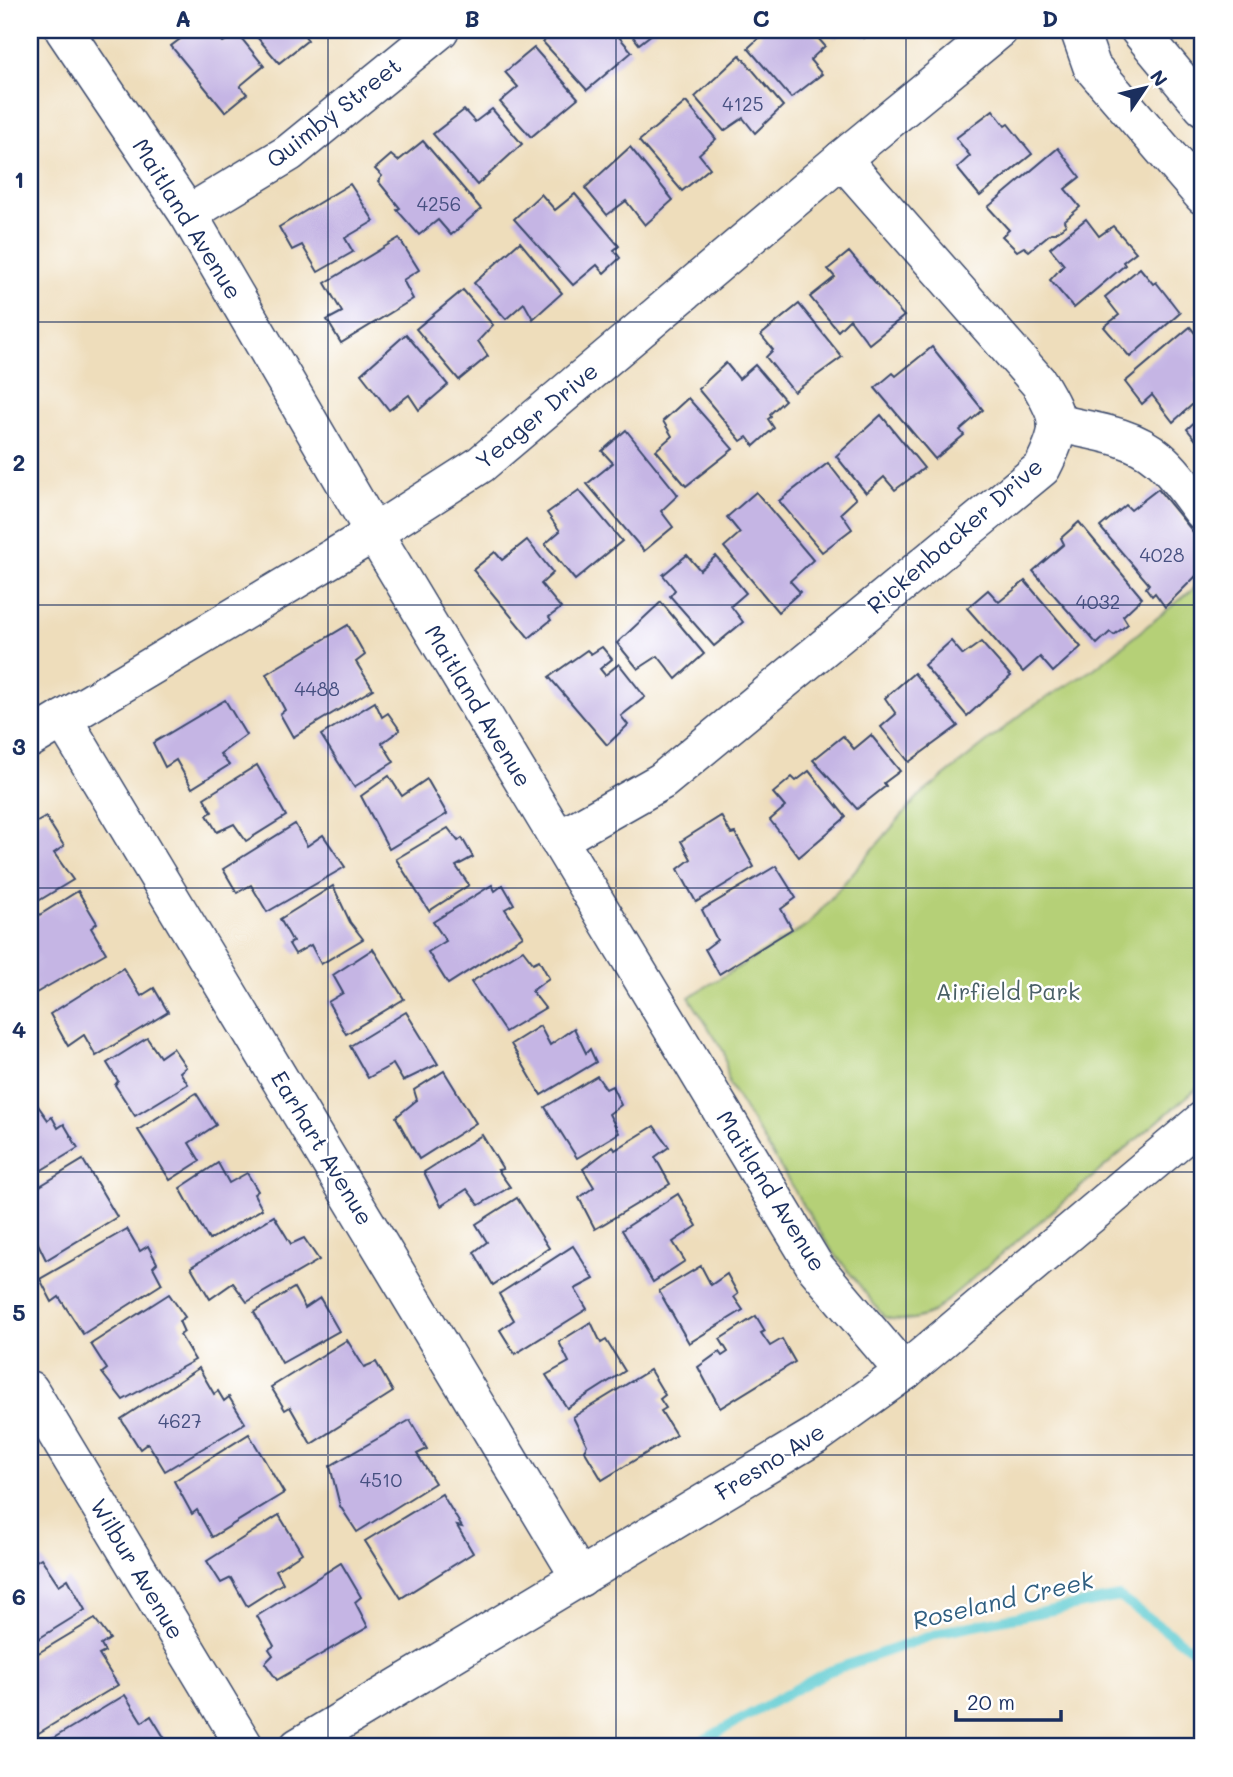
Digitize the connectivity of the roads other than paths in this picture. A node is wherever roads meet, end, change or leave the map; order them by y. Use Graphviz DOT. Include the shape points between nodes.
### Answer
graph roads {
  1 [pos="64,30"];
  2 [pos="440,30"];
  3 [pos="999,30"];
  4 [pos="1079,30"];
  5 [pos="1139,30"];
  6 [pos="1203,107"];
  7 [pos="842,159"];
  8 [pos="1203,195"];
  9 [pos="188,215"];
  10 [pos="1056,423"];
  11 [pos="1203,512"];
  12 [pos="374,533"];
  13 [pos="63,719"];
  14 [pos="30,739"];
  15 [pos="558,840"];
  16 [pos="1203,1120"];
  17 [pos="904,1372"];
  18 [pos="30,1390"];
  19 [pos="580,1578"];
  20 [pos="245,1747"];
  21 [pos="298,1747"];
  1 -- 9 [label="street, Maitland Avenue"];
  2 -- 9 [label="street, Quimby Street" via="289,153"];
  3 -- 7 [label="street, Yeager Drive"];
  4 -- 8 [label="street" via="1092,67"];
  5 -- 6 [label="street"];
  7 -- 10 [label="street" via="1039,383 1056,411"];
  7 -- 12 [label="street, Yeager Drive" via="480,465"];
  9 -- 12 [label="street, Maitland Avenue"];
  10 -- 11 [label="street" via="1113,436 1145,449 1160,459"];
  10 -- 15 [label="street, Rickenbacker Drive" via="1056,441 1042,468 662,781"];
  12 -- 13 [label="street, Yeager Drive"];
  12 -- 15 [label="street, Maitland Avenue"];
  13 -- 14 [label="street, Yeager Drive"];
  13 -- 19 [label="street, Earhart Avenue"];
  15 -- 17 [label="street, Maitland Avenue" via="816,1268"];
  16 -- 17 [label="street, Fresno Ave"];
  17 -- 19 [label="street, Fresno Ave" via="815,1436"];
  18 -- 20 [label="street, Wilbur Avenue"];
  19 -- 21 [label="street, Fresno Ave"];
}
